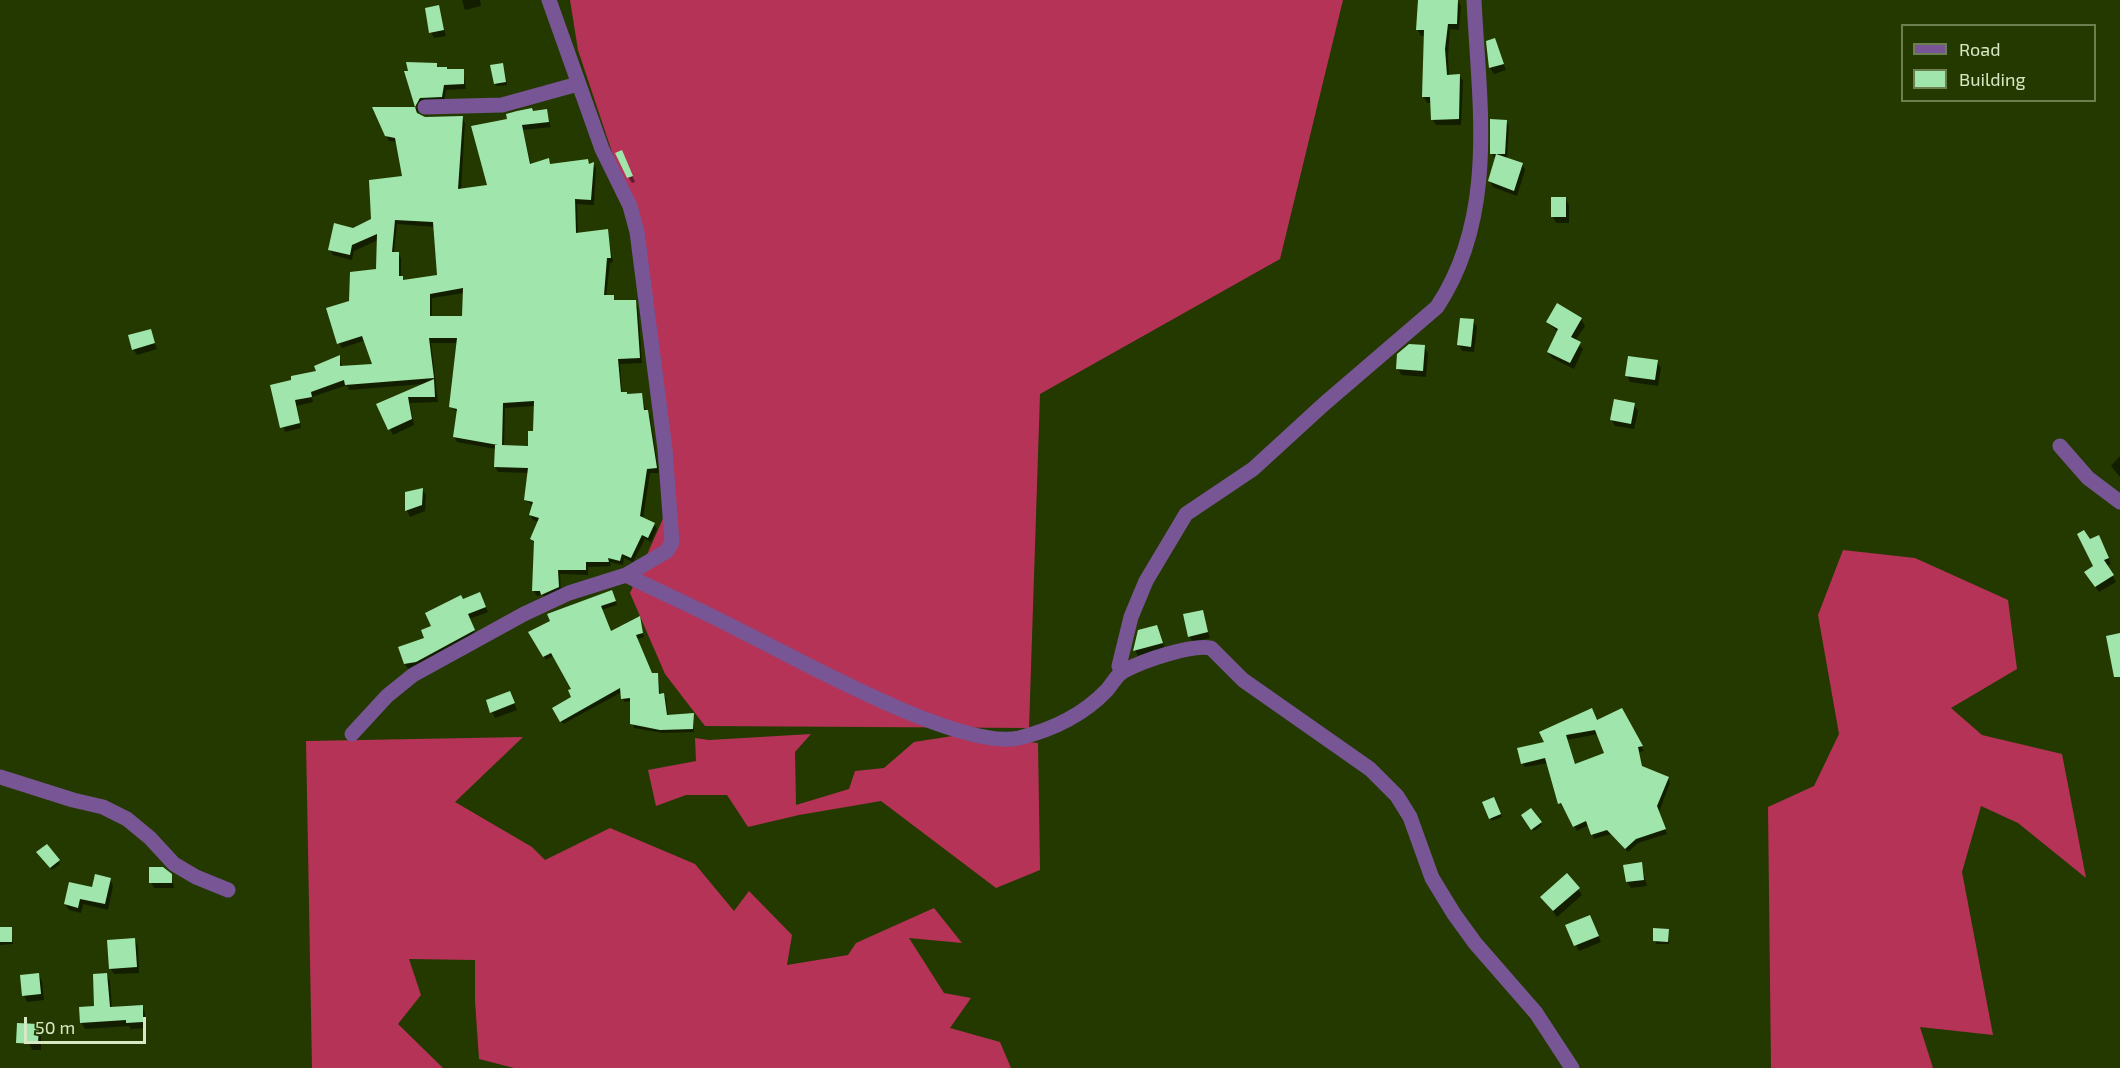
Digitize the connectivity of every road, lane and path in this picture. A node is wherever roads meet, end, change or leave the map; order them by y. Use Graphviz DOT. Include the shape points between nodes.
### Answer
graph roads {
  1 [pos="549,0"];
  2 [pos="1474,0"];
  3 [pos="578,84"];
  4 [pos="425,107"];
  5 [pos="2060,446"];
  6 [pos="2120,502"];
  7 [pos="626,575"];
  8 [pos="1121,672"];
  9 [pos="352,734"];
  10 [pos="0,777"];
  11 [pos="228,890"];
  12 [pos="1572,1068"];
  1 -- 3 [label="street"];
  2 -- 8 [label="street" via="1481,169 1472,230 1450,288 1437,307 1280,446 1234,483 1186,514 1146,581 1131,617 1119,666"];
  3 -- 4 [label="street" via="502,105"];
  3 -- 7 [label="street" via="638,232 665,449 672,542 667,551"];
  5 -- 6 [label="street" via="2088,478"];
  7 -- 8 [label="street" via="853,687 938,724 969,733 1016,738 1043,731 1090,705"];
  7 -- 9 [label="street" via="524,614 412,675"];
  8 -- 12 [label="street" via="1193,648 1211,648 1275,705 1370,769 1406,810 1432,878 1454,914 1536,1013"];
  10 -- 11 [label="street" via="103,807 150,837 174,864 196,878"];
}
